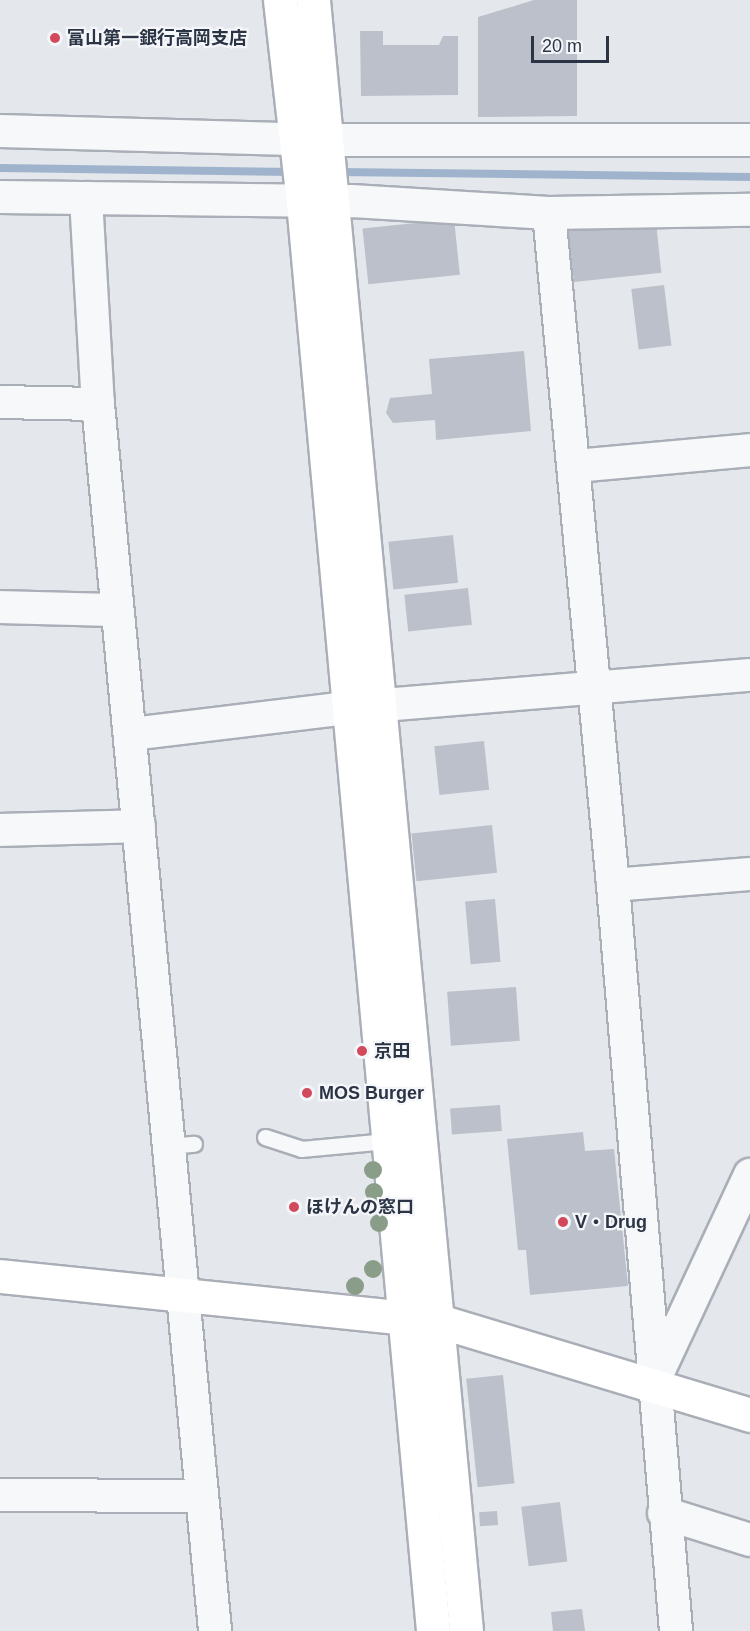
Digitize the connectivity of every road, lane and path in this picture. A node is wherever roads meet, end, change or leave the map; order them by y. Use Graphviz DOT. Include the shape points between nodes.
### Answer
graph roads {
  1 [pos="280,0"];
  2 [pos="313,0"];
  3 [pos="0,131"];
  4 [pos="750,140"];
  5 [pos="313,146"];
  6 [pos="318,194"];
  7 [pos="0,197"];
  8 [pos="86,198"];
  9 [pos="750,210"];
  10 [pos="549,213"];
  11 [pos="0,402"];
  12 [pos="98,404"];
  13 [pos="750,450"];
  14 [pos="574,466"];
  15 [pos="0,607"];
  16 [pos="116,610"];
  17 [pos="750,675"];
  18 [pos="592,688"];
  19 [pos="381,705"];
  20 [pos="347,708"];
  21 [pos="132,734"];
  22 [pos="139,826"];
  23 [pos="0,830"];
  24 [pos="750,874"];
  25 [pos="613,885"];
  26 [pos="265,1137"];
  27 [pos="387,1141"];
  28 [pos="750,1175"];
  29 [pos="0,1276"];
  30 [pos="183,1295"];
  31 [pos="402,1314"];
  32 [pos="439,1321"];
  33 [pos="652,1386"];
  34 [pos="750,1415"];
  35 [pos="0,1495"];
  36 [pos="201,1496"];
  37 [pos="664,1514"];
  38 [pos="750,1540"];
  39 [pos="681,1629"];
  40 [pos="215,1631"];
  41 [pos="433,1631"];
  42 [pos="466,1631"];
  1 -- 5 [label="street"];
  2 -- 5 [label="street"];
  3 -- 5 [label="street"];
  4 -- 5 [label="street"];
  5 -- 6 [label="street"];
  6 -- 8 [label="street"];
  6 -- 10 [label="street"];
  6 -- 19 [label="street"];
  6 -- 20 [label="street"];
  7 -- 8 [label="street"];
  8 -- 12 [label="street"];
  9 -- 10 [label="street"];
  10 -- 14 [label="street"];
  11 -- 12 [label="street"];
  12 -- 16 [label="street"];
  13 -- 14 [label="street"];
  14 -- 18 [label="street"];
  15 -- 16 [label="street"];
  16 -- 21 [label="street"];
  17 -- 18 [label="street"];
  18 -- 19 [label="street"];
  18 -- 25 [label="street"];
  19 -- 20 [label="street"];
  19 -- 32 [label="street"];
  20 -- 21 [label="street"];
  20 -- 27 [label="street"];
  21 -- 22 [label="street"];
  22 -- 23 [label="street"];
  22 -- 30 [label="street" via="182,1145"];
  24 -- 25 [label="street"];
  25 -- 33 [label="street"];
  26 -- 27 [label="lane" via="301,1149"];
  27 -- 31 [label="street"];
  28 -- 33 [label="street"];
  29 -- 30 [label="street"];
  30 -- 31 [label="street"];
  30 -- 36 [label="street"];
  31 -- 32 [label="street"];
  31 -- 41 [label="street"];
  32 -- 33 [label="street"];
  32 -- 42 [label="street"];
  33 -- 34 [label="street"];
  33 -- 37 [label="street"];
  35 -- 36 [label="street"];
  36 -- 40 [label="street"];
  37 -- 38 [label="street"];
  37 -- 39 [label="street"];
}
